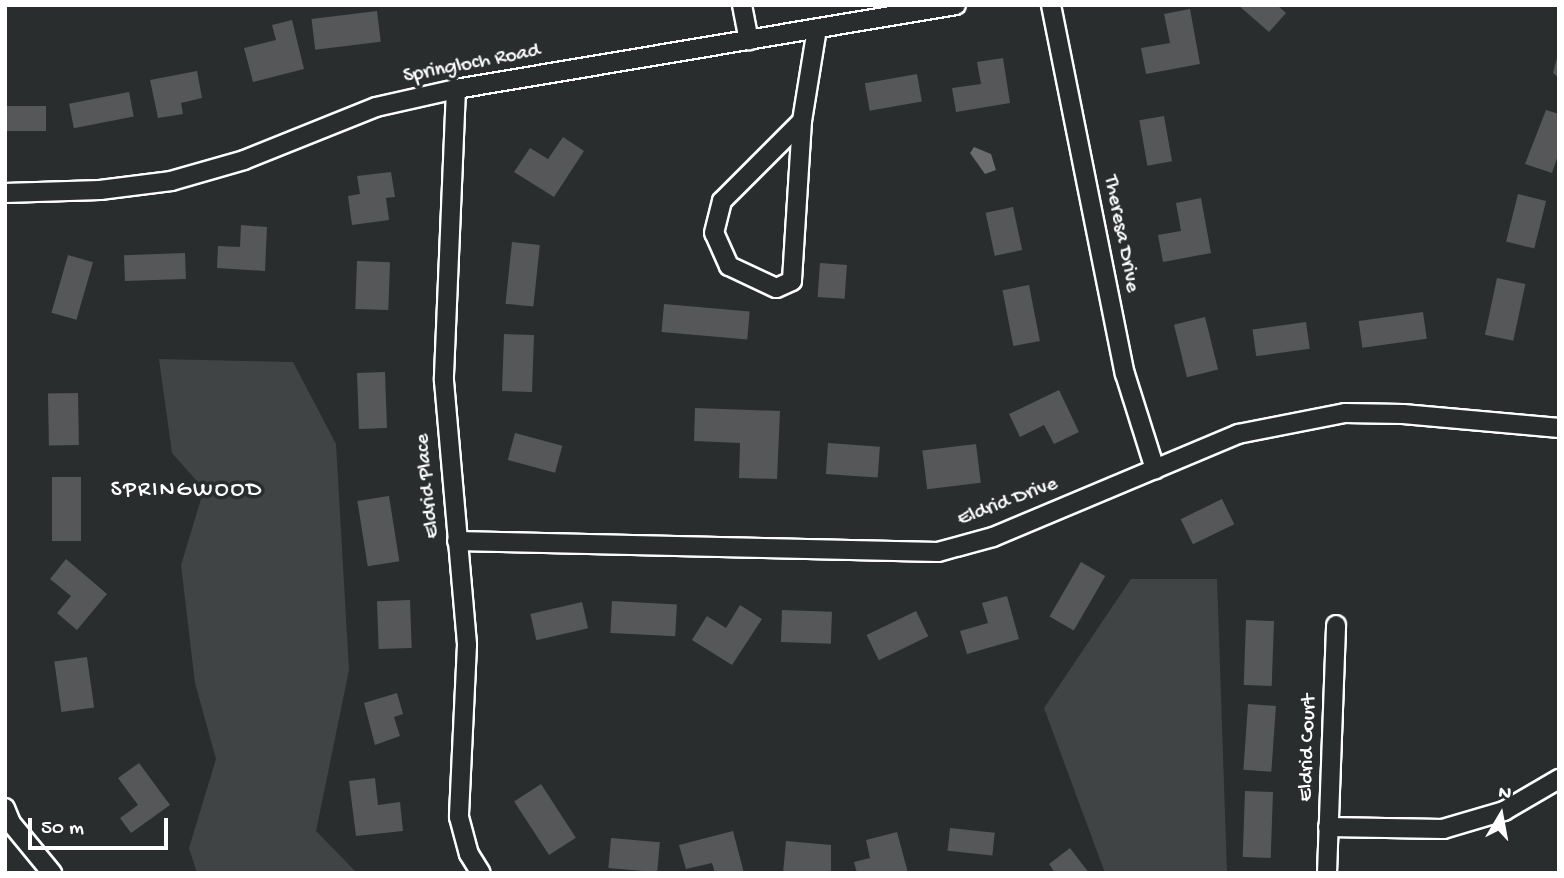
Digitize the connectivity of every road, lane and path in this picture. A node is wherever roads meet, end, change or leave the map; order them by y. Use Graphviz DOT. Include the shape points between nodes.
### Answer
graph roads {
  1 [pos="742,5"];
  2 [pos="956,5"];
  3 [pos="1051,5"];
  4 [pos="817,29"];
  5 [pos="749,40"];
  6 [pos="456,89"];
  7 [pos="802,121"];
  8 [pos="5,193"];
  9 [pos="1559,428"];
  10 [pos="1155,469"];
  11 [pos="457,541"];
  12 [pos="1336,625"];
  13 [pos="1559,779"];
  14 [pos="5,808"];
  15 [pos="1328,827"];
  16 [pos="52,873"];
  17 [pos="481,873"];
  18 [pos="1327,873"];
  1 -- 5 [label="street"];
  2 -- 4 [label="street, Springloch Road"];
  3 -- 10 [label="street, Theresa Drive" via="1125,374"];
  4 -- 5 [label="street, Springloch Road"];
  4 -- 7 [label="street"];
  5 -- 6 [label="street, Springloch Road"];
  6 -- 8 [label="street, Springloch Road" via="376,107 244,160 171,181 100,190"];
  6 -- 11 [label="street, Eldrid Place" via="444,381"];
  7 -- 7 [label="street" via="722,201 713,233 729,266 776,288 793,281"];
  9 -- 10 [label="street, Eldrid Drive" via="1345,413 1238,434"];
  10 -- 11 [label="street, Eldrid Drive" via="993,537 938,552"];
  11 -- 17 [label="street, Eldrid Place" via="467,645 459,817 469,854"];
  12 -- 15 [label="street, Eldrid Court"];
  13 -- 15 [label="street" via="1504,811 1443,829"];
  14 -- 16 [label="street" via="11,823"];
  15 -- 18 [label="street, Eldrid Court"];
}
